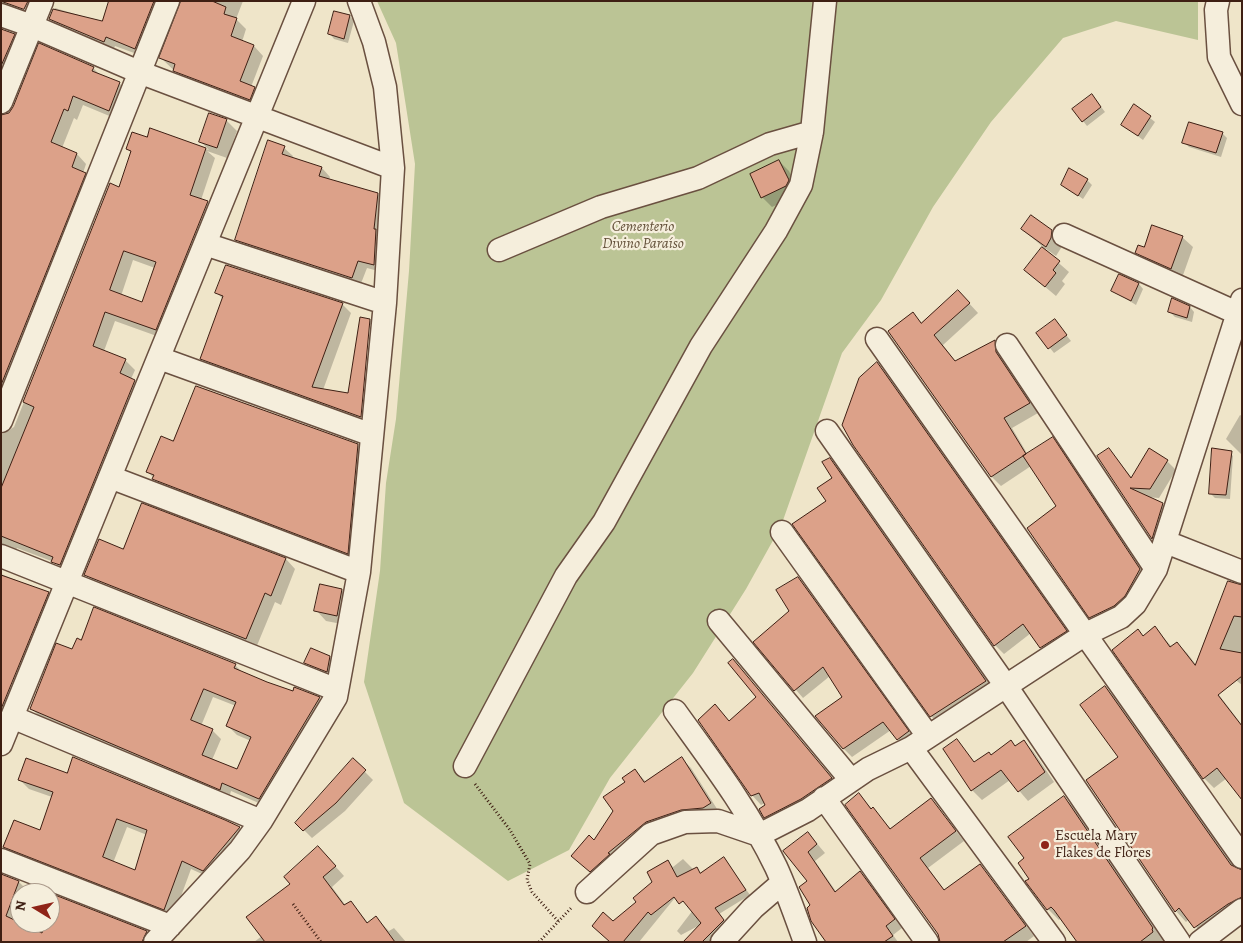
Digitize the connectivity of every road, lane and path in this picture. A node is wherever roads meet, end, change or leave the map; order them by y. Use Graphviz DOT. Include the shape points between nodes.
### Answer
graph roads {
  1 [pos="42,1"];
  2 [pos="168,1"];
  3 [pos="304,1"];
  4 [pos="359,1"];
  5 [pos="825,1"];
  6 [pos="1218,1"];
  7 [pos="1,15"];
  8 [pos="32,26"];
  9 [pos="139,72"];
  10 [pos="1,102"];
  11 [pos="1242,104"];
  12 [pos="257,118"];
  13 [pos="812,132"];
  14 [pos="393,168"];
  15 [pos="1064,235"];
  16 [pos="205,244"];
  17 [pos="500,250"];
  18 [pos="385,303"];
  19 [pos="1240,306"];
  20 [pos="876,340"];
  21 [pos="1007,345"];
  22 [pos="159,358"];
  23 [pos="1,422"];
  24 [pos="827,431"];
  25 [pos="372,435"];
  26 [pos="110,478"];
  27 [pos="782,532"];
  28 [pos="1166,542"];
  29 [pos="1,556"];
  30 [pos="1156,569"];
  31 [pos="359,572"];
  32 [pos="1242,572"];
  33 [pos="67,582"];
  34 [pos="719,621"];
  35 [pos="1084,635"];
  36 [pos="1006,686"];
  37 [pos="337,690"];
  38 [pos="675,711"];
  39 [pos="12,717"];
  40 [pos="920,742"];
  41 [pos="1,744"];
  42 [pos="465,766"];
  43 [pos="851,780"];
  44 [pos="824,798"];
  45 [pos="261,821"];
  46 [pos="759,835"];
  47 [pos="1242,857"];
  48 [pos="1,860"];
  49 [pos="782,883"];
  50 [pos="587,892"];
  51 [pos="293,904"];
  52 [pos="1242,910"];
  53 [pos="558,921"];
  54 [pos="162,934"];
  55 [pos="321,942"];
  56 [pos="539,942"];
  57 [pos="722,942"];
  58 [pos="805,942"];
  59 [pos="927,942"];
  60 [pos="1054,942"];
  61 [pos="1178,942"];
  62 [pos="1200,942"];
  1 -- 8 [label="street"];
  2 -- 9 [label="street"];
  3 -- 12 [label="street"];
  4 -- 14 [label="street" via="385,87"];
  5 -- 13 [label="street"];
  6 -- 11 [label="street" via="1219,57"];
  7 -- 8 [label="street"];
  8 -- 9 [label="street"];
  8 -- 10 [label="street"];
  9 -- 12 [label="street"];
  9 -- 23 [label="street"];
  12 -- 14 [label="street"];
  12 -- 16 [label="street"];
  13 -- 17 [label="street" via="770,144 698,178 601,207"];
  13 -- 42 [label="street" via="801,185 776,231 701,346 604,522 566,576"];
  14 -- 18 [label="street"];
  15 -- 19 [label="street"];
  16 -- 18 [label="street"];
  16 -- 22 [label="street"];
  18 -- 25 [label="street"];
  19 -- 28 [label="street"];
  20 -- 35 [label="street"];
  21 -- 30 [label="street"];
  22 -- 25 [label="street"];
  22 -- 26 [label="street"];
  24 -- 36 [label="street"];
  25 -- 31 [label="street"];
  26 -- 31 [label="street"];
  26 -- 33 [label="street"];
  27 -- 40 [label="street"];
  28 -- 30 [label="street"];
  28 -- 32 [label="street"];
  29 -- 33 [label="street"];
  30 -- 35 [label="street" via="1135,604 1121,617"];
  31 -- 37 [label="street"];
  33 -- 37 [label="street"];
  33 -- 39 [label="street"];
  34 -- 43 [label="street"];
  35 -- 36 [label="street"];
  35 -- 47 [label="street"];
  36 -- 40 [label="street"];
  36 -- 61 [label="street"];
  37 -- 45 [label="street"];
  38 -- 46 [label="street" via="736,795"];
  39 -- 41 [label="street"];
  39 -- 45 [label="street"];
  40 -- 43 [label="street"];
  40 -- 60 [label="street"];
  42 -- 53 [label="path" via="530,864 527,880 532,892"];
  43 -- 44 [label="street"];
  44 -- 46 [label="street" via="808,810"];
  44 -- 59 [label="street"];
  45 -- 54 [label="street" via="240,850"];
  46 -- 49 [label="street"];
  46 -- 50 [label="street" via="718,820 685,822 651,834"];
  48 -- 54 [label="street"];
  49 -- 57 [label="street" via="753,908"];
  49 -- 58 [label="street"];
  50 -- 53 [label="path"];
  51 -- 55 [label="path"];
  52 -- 62 [label="street"];
  53 -- 56 [label="path"];
}
